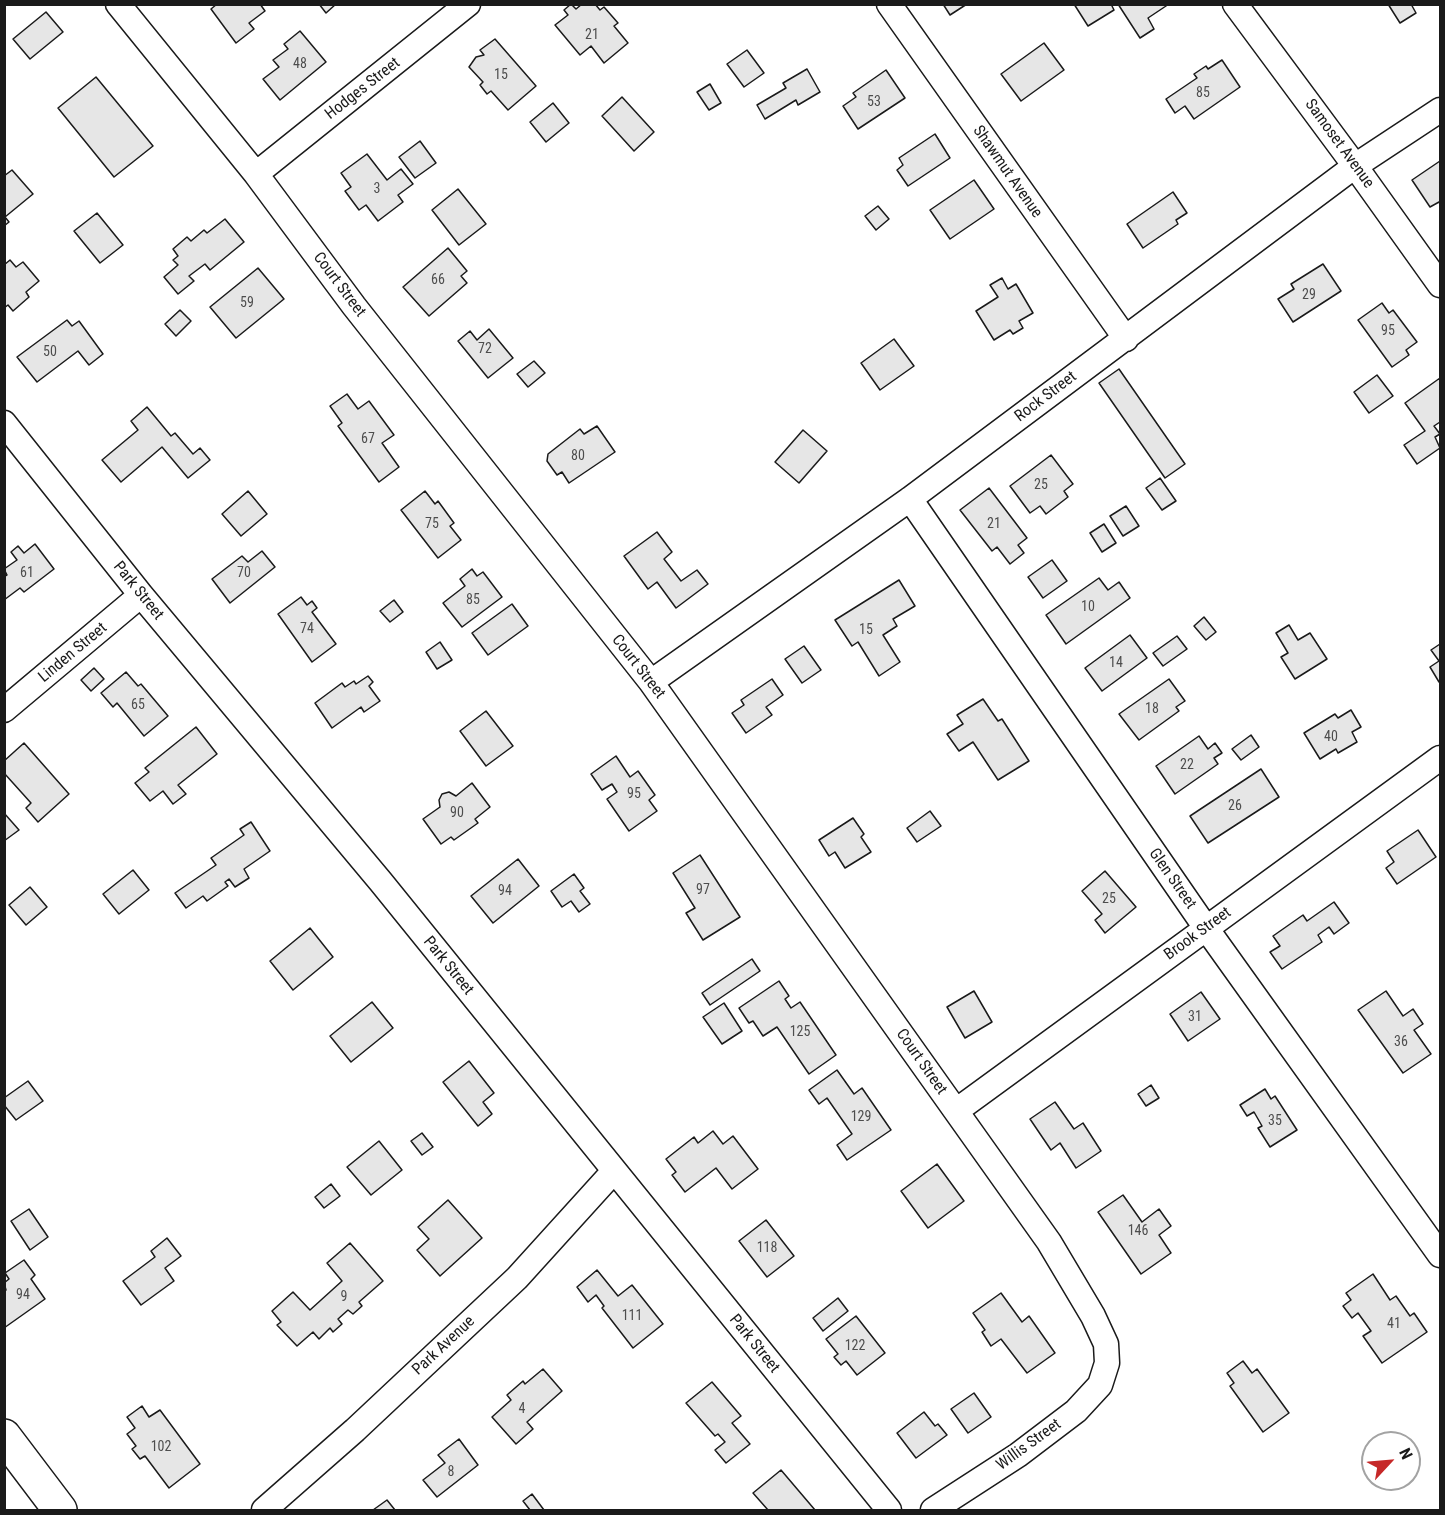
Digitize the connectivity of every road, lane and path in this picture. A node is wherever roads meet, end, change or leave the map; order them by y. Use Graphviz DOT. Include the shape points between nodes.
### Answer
graph roads {
  1 [pos="118,4"];
  2 [pos="468,4"];
  3 [pos="889,4"];
  4 [pos="1235,4"];
  5 [pos="1440,110"];
  6 [pos="1355,166"];
  7 [pos="256,174"];
  8 [pos="1440,285"];
  9 [pos="1125,339"];
  10 [pos="4,423"];
  11 [pos="910,498"];
  12 [pos="141,595"];
  13 [pos="651,682"];
  14 [pos="4,710"];
  15 [pos="1438,765"];
  16 [pos="1206,928"];
  17 [pos="956,1111"];
  18 [pos="614,1171"];
  19 [pos="1440,1255"];
  20 [pos="1107,1363"];
  21 [pos="4,1436"];
  22 [pos="60,1510"];
  23 [pos="264,1510"];
  24 [pos="889,1510"];
  25 [pos="933,1510"];
  1 -- 7 [label="street, Court Street"];
  2 -- 7 [label="street, Hodges Street"];
  3 -- 9 [label="street, Shawmut Avenue"];
  4 -- 6 [label="street, Samoset Avenue"];
  5 -- 6 [label="street, Rock Street"];
  6 -- 8 [label="street, Samoset Avenue"];
  6 -- 9 [label="street, Rock Street"];
  7 -- 13 [label="street, Court Street" via="354,306"];
  9 -- 11 [label="street, Rock Street"];
  10 -- 12 [label="street, Park Street"];
  11 -- 13 [label="street, Rock Street"];
  11 -- 16 [label="street, Glen Street"];
  12 -- 14 [label="street, Linden Street"];
  12 -- 18 [label="street, Park Street" via="381,882"];
  13 -- 17 [label="street, Court Street"];
  15 -- 16 [label="street, Brook Street"];
  16 -- 17 [label="street, Brook Street"];
  16 -- 19 [label="street, Glen Street"];
  17 -- 20 [label="street, Court Street" via="1049,1242 1093,1316 1106,1344"];
  18 -- 23 [label="street, Park Avenue" via="517,1278"];
  18 -- 24 [label="street, Park Street"];
  20 -- 25 [label="street, Willis Street" via="1100,1385 1076,1412"];
  21 -- 22 [label="main road"];
}
